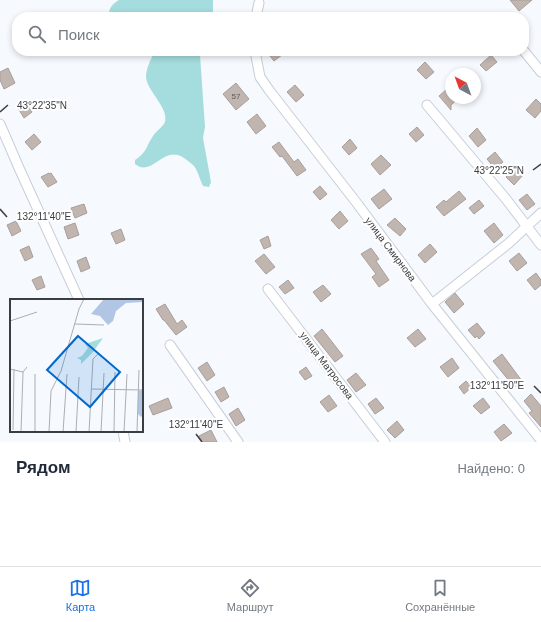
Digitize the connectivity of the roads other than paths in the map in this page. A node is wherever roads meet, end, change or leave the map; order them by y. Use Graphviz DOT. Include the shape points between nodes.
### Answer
graph roads {
  1 [pos="259,3"];
  2 [pos="257,12"];
  3 [pos="255,56"];
  4 [pos="528,56"];
  5 [pos="541,72"];
  6 [pos="427,105"];
  7 [pos="0,124"];
  8 [pos="541,213"];
  9 [pos="527,227"];
  10 [pos="541,245"];
  11 [pos="268,289"];
  12 [pos="80,299"];
  13 [pos="432,304"];
  14 [pos="170,345"];
  15 [pos="123,432"];
  16 [pos="541,440"];
  17 [pos="125,442"];
  18 [pos="238,442"];
  19 [pos="384,442"];
  1 -- 2 [label="street"];
  3 -- 13 [label="street, улица Смирнова" via="260,77 269,90"];
  4 -- 5 [label="street"];
  6 -- 9 [label="street"];
  7 -- 12 [label="street"];
  8 -- 9 [label="street"];
  9 -- 10 [label="street"];
  9 -- 13 [label="street"];
  11 -- 19 [label="street, улица Матросова"];
  13 -- 16 [label="street, улица Смирнова"];
  14 -- 18 [label="street"];
  15 -- 17 [label="street"];
}
